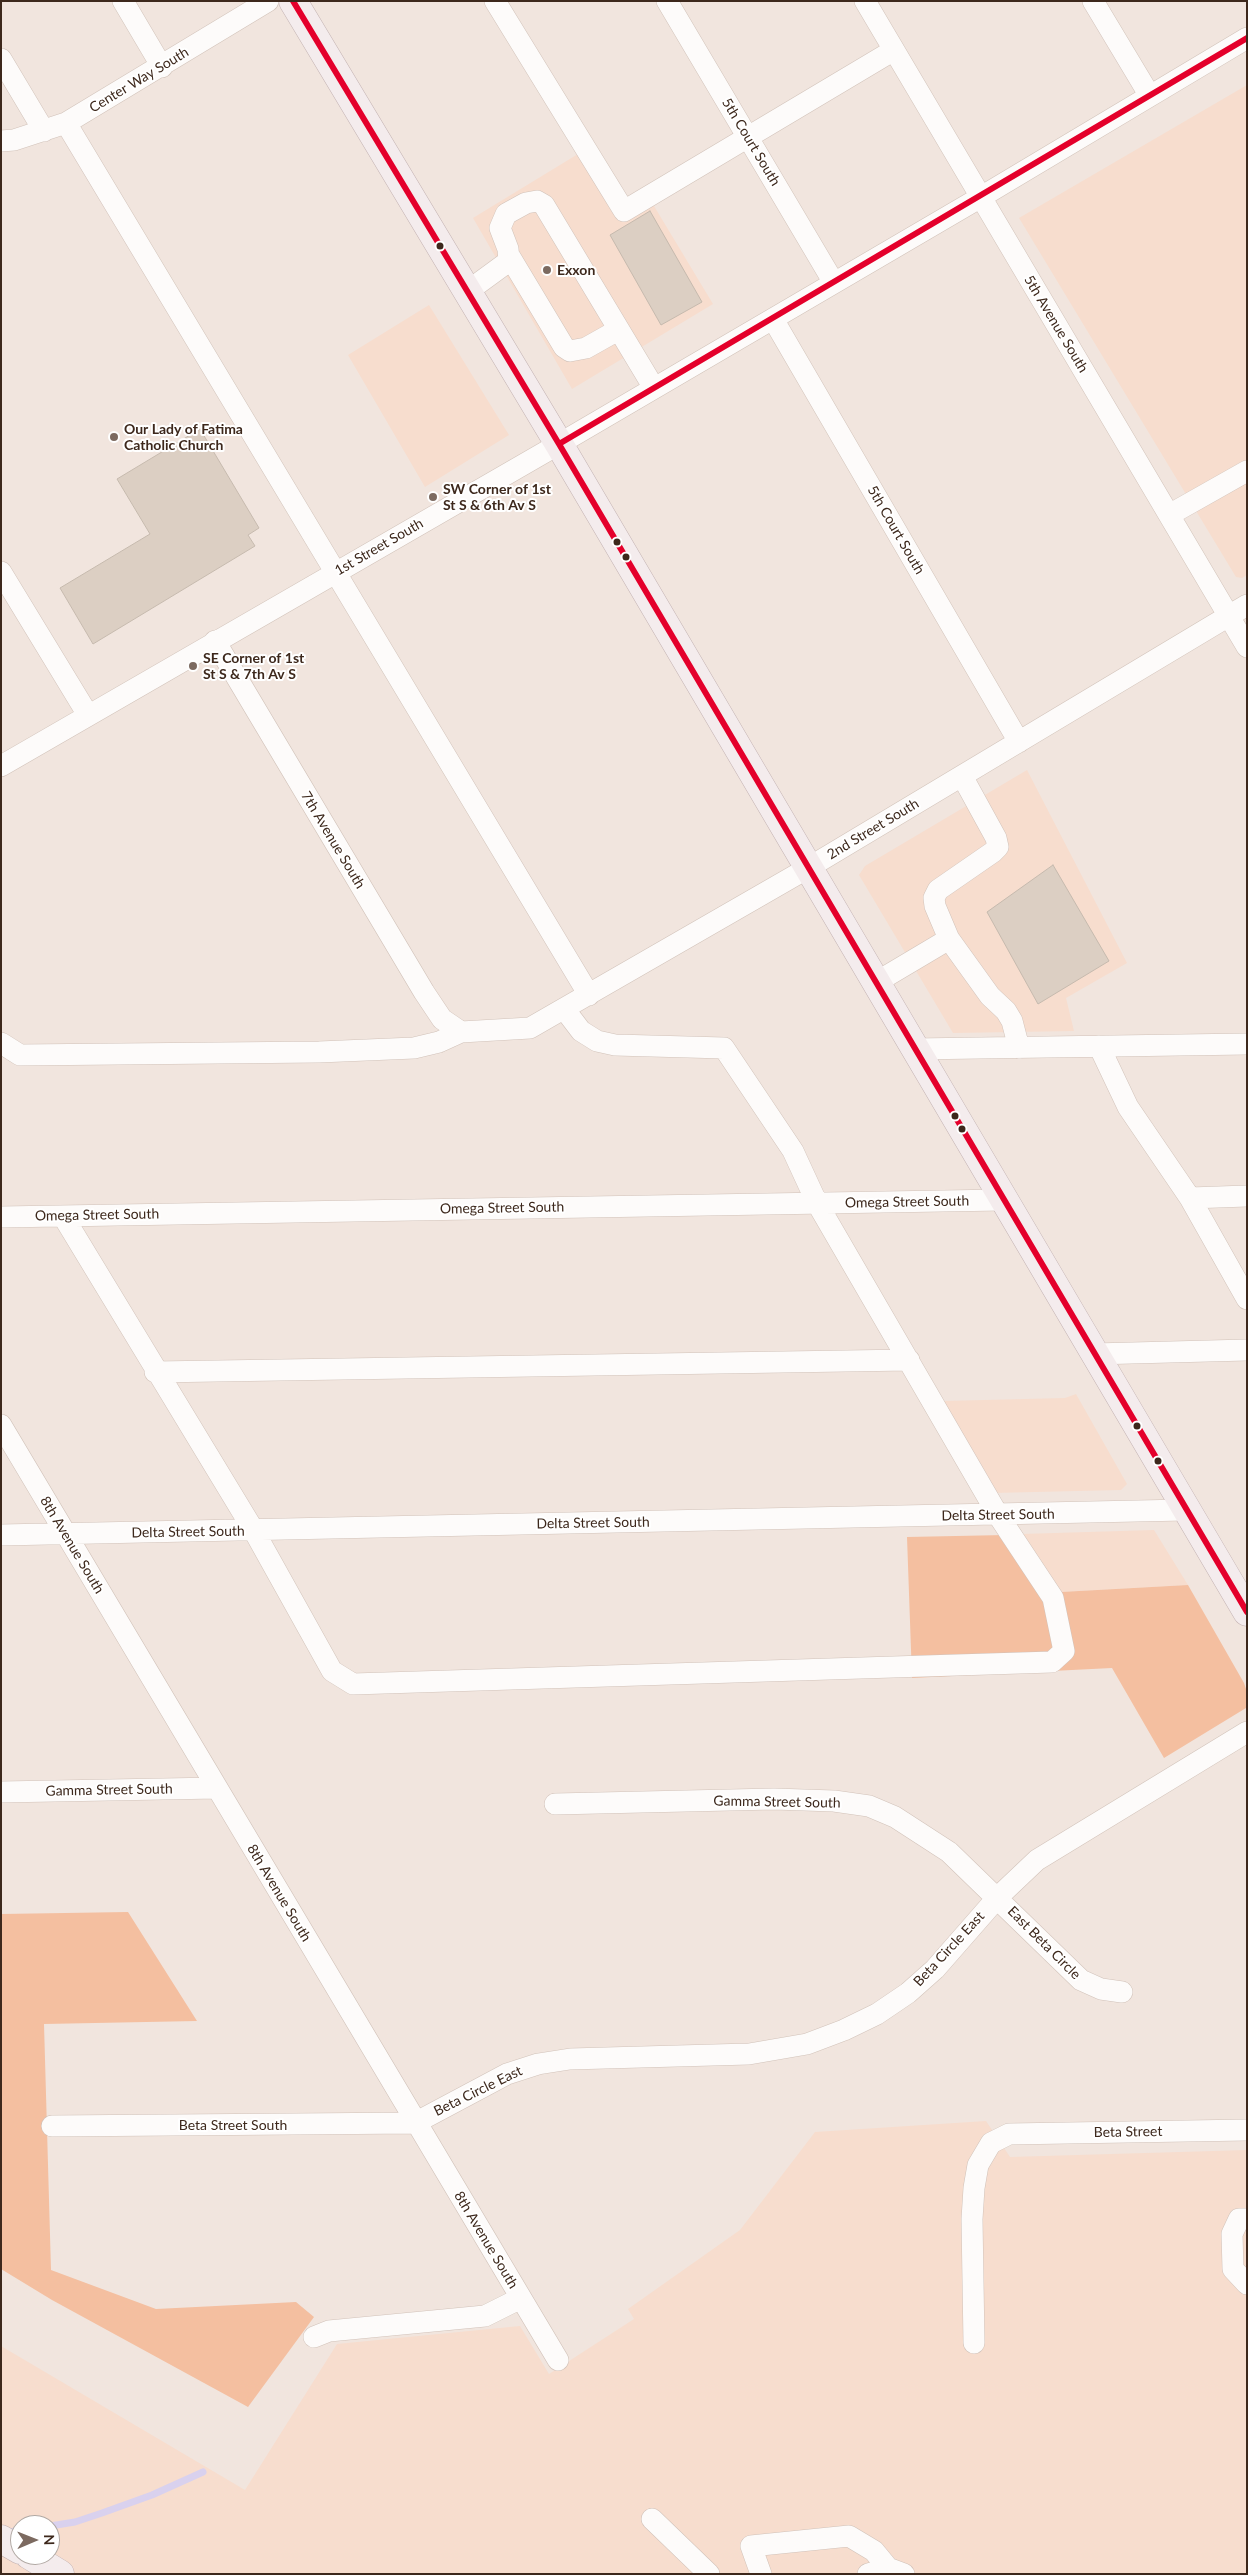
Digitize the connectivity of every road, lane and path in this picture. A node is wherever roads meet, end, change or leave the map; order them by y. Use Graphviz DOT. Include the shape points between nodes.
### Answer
graph roads {
  1 [pos="123,1"];
  2 [pos="268,1"];
  3 [pos="293,1"];
  4 [pos="495,1"];
  5 [pos="667,1"];
  6 [pos="865,1"];
  7 [pos="1093,1"];
  8 [pos="1247,38"];
  9 [pos="894,50"];
  10 [pos="1,59"];
  11 [pos="162,67"];
  12 [pos="1150,96"];
  13 [pos="66,124"];
  14 [pos="44,131"];
  15 [pos="748,138"];
  16 [pos="1,141"];
  17 [pos="981,197"];
  18 [pos="510,257"];
  19 [pos="834,283"];
  20 [pos="468,291"];
  21 [pos="773,319"];
  22 [pos="618,330"];
  23 [pos="654,388"];
  24 [pos="559,444"];
  25 [pos="1247,471"];
  26 [pos="1169,515"];
  27 [pos="1,572"];
  28 [pos="334,572"];
  29 [pos="1247,605"];
  30 [pos="1229,616"];
  31 [pos="215,641"];
  32 [pos="1247,647"];
  33 [pos="88,715"];
  34 [pos="1019,742"];
  35 [pos="1,766"];
  36 [pos="962,776"];
  37 [pos="808,868"];
  38 [pos="949,939"];
  39 [pos="875,983"];
  40 [pos="589,995"];
  41 [pos="565,1010"];
  42 [pos="461,1032"];
  43 [pos="1,1043"];
  44 [pos="1247,1044"];
  45 [pos="1099,1046"];
  46 [pos="1020,1048"];
  47 [pos="914,1049"];
  48 [pos="1247,1196"];
  49 [pos="1190,1198"];
  50 [pos="1002,1200"];
  51 [pos="817,1203"];
  52 [pos="1,1216"];
  53 [pos="63,1216"];
  54 [pos="1247,1298"];
  55 [pos="1247,1350"];
  56 [pos="1094,1354"];
  57 [pos="909,1360"];
  58 [pos="155,1372"];
  59 [pos="1,1425"];
  60 [pos="1186,1510"];
  61 [pos="998,1515"];
  62 [pos="254,1530"];
  63 [pos="65,1534"];
  64 [pos="1,1535"];
  65 [pos="1247,1612"];
  66 [pos="1247,1732"];
  67 [pos="217,1788"];
  68 [pos="1,1792"];
  69 [pos="555,1804"];
  70 [pos="998,1897"];
  71 [pos="1122,1992"];
  72 [pos="415,2123"];
  73 [pos="52,2126"];
  74 [pos="1247,2130"];
  75 [pos="1247,2219"];
  76 [pos="1247,2284"];
  77 [pos="521,2298"];
  78 [pos="314,2337"];
  79 [pos="974,2343"];
  80 [pos="558,2360"];
  81 [pos="652,2519"];
  82 [pos="45,2565"];
  83 [pos="897,2572"];
  84 [pos="60,2574"];
  85 [pos="709,2574"];
  86 [pos="761,2574"];
  87 [pos="868,2574"];
  1 -- 11 [label="street"];
  2 -- 11 [label="street, Center Way South"];
  3 -- 20 [label="main road"];
  4 -- 15 [label="street" via="624,211"];
  5 -- 15 [label="street, 5th Court South"];
  6 -- 9 [label="street, 5th Avenue South"];
  7 -- 12 [label="street"];
  8 -- 12 [label="street, 1st Street South"];
  9 -- 15 [label="street"];
  9 -- 17 [label="street, 5th Avenue South"];
  10 -- 14 [label="street"];
  11 -- 13 [label="street, Center Way South"];
  12 -- 17 [label="street, 1st Street South"];
  13 -- 14 [label="street, Center Way South"];
  13 -- 28 [label="street"];
  14 -- 16 [label="street, Center Way South"];
  15 -- 19 [label="street, 5th Court South"];
  17 -- 19 [label="street, 1st Street South"];
  17 -- 26 [label="street, 5th Avenue South"];
  18 -- 20 [label="street" via="506,265"];
  18 -- 22 [label="street" via="564,347 570,351 586,348"];
  18 -- 22 [label="street" via="500,228 506,214 526,203 544,205"];
  19 -- 21 [label="street, 1st Street South"];
  20 -- 24 [label="main road"];
  21 -- 23 [label="street, 1st Street South"];
  21 -- 34 [label="street, 5th Court South"];
  22 -- 23 [label="street"];
  23 -- 24 [label="street, 1st Street South"];
  24 -- 28 [label="street, 1st Street South"];
  24 -- 37 [label="main road"];
  25 -- 26 [label="street"];
  26 -- 30 [label="street, 5th Avenue South"];
  27 -- 33 [label="street"];
  28 -- 31 [label="street, 1st Street South"];
  28 -- 40 [label="street"];
  29 -- 30 [label="street, 2nd Street South"];
  30 -- 32 [label="street, 5th Avenue South"];
  30 -- 34 [label="street, 2nd Street South"];
  31 -- 33 [label="street, 1st Street South"];
  31 -- 42 [label="street, 7th Avenue South" via="424,992 442,1018"];
  33 -- 35 [label="street, 1st Street South"];
  34 -- 36 [label="street, 2nd Street South"];
  36 -- 37 [label="street, 2nd Street South"];
  36 -- 38 [label="street" via="998,847 938,890 934,906"];
  37 -- 39 [label="main road"];
  37 -- 40 [label="street, 2nd Street South"];
  38 -- 39 [label="street"];
  38 -- 46 [label="street" via="990,996 1006,1011"];
  39 -- 47 [label="main road"];
  40 -- 41 [label="street, 2nd Street South"];
  41 -- 42 [label="street, 2nd Street South" via="530,1028"];
  41 -- 51 [label="street" via="581,1031 596,1041 615,1045 724,1048 793,1151"];
  42 -- 43 [label="street" via="414,1048 319,1052 20,1054"];
  44 -- 45 [label="street"];
  45 -- 46 [label="street"];
  45 -- 49 [label="street" via="1128,1107"];
  46 -- 47 [label="street"];
  47 -- 50 [label="main road"];
  48 -- 49 [label="street"];
  49 -- 54 [label="street"];
  50 -- 51 [label="street, Omega Street South"];
  50 -- 56 [label="main road"];
  51 -- 53 [label="street, Omega Street South"];
  51 -- 57 [label="street"];
  52 -- 53 [label="street, Omega Street South"];
  53 -- 58 [label="street"];
  55 -- 56 [label="street"];
  56 -- 60 [label="main road"];
  57 -- 58 [label="street"];
  57 -- 61 [label="street"];
  58 -- 62 [label="street"];
  59 -- 63 [label="street, 8th Avenue South"];
  60 -- 61 [label="street, Delta Street South"];
  60 -- 65 [label="main road"];
  61 -- 62 [label="street, Delta Street South"];
  61 -- 62 [label="street" via="1052,1598 1064,1651 1052,1662 353,1684 332,1671"];
  62 -- 63 [label="street, Delta Street South"];
  63 -- 64 [label="street, Delta Street South"];
  63 -- 67 [label="street, 8th Avenue South"];
  66 -- 70 [label="street, Beta Circle East" via="1064,1841 1037,1860"];
  67 -- 68 [label="street, Gamma Street South"];
  67 -- 72 [label="street, 8th Avenue South"];
  69 -- 70 [label="street, Gamma Street South" via="774,1799 869,1806 895,1817 949,1852"];
  70 -- 71 [label="street, East Beta Circle" via="1081,1980 1101,1989"];
  70 -- 72 [label="street, Beta Circle East" via="934,1969 908,1993 877,2014 844,2030 807,2044 749,2054 570,2059 538,2064 507,2074"];
  72 -- 73 [label="street, Beta Street South"];
  72 -- 77 [label="street, 8th Avenue South"];
  74 -- 79 [label="street, Beta Street" via="1010,2134 991,2143 978,2165 974,2188"];
  75 -- 76 [label="street" via="1239,2219 1232,2234 1232,2269"];
  77 -- 78 [label="street" via="485,2316 329,2331"];
  77 -- 80 [label="street, 8th Avenue South"];
  81 -- 85 [label="street"];
  82 -- 84 [label="main road"];
  83 -- 86 [label="street" via="874,2551 849,2536 751,2546"];
  83 -- 87 [label="street"];
}
